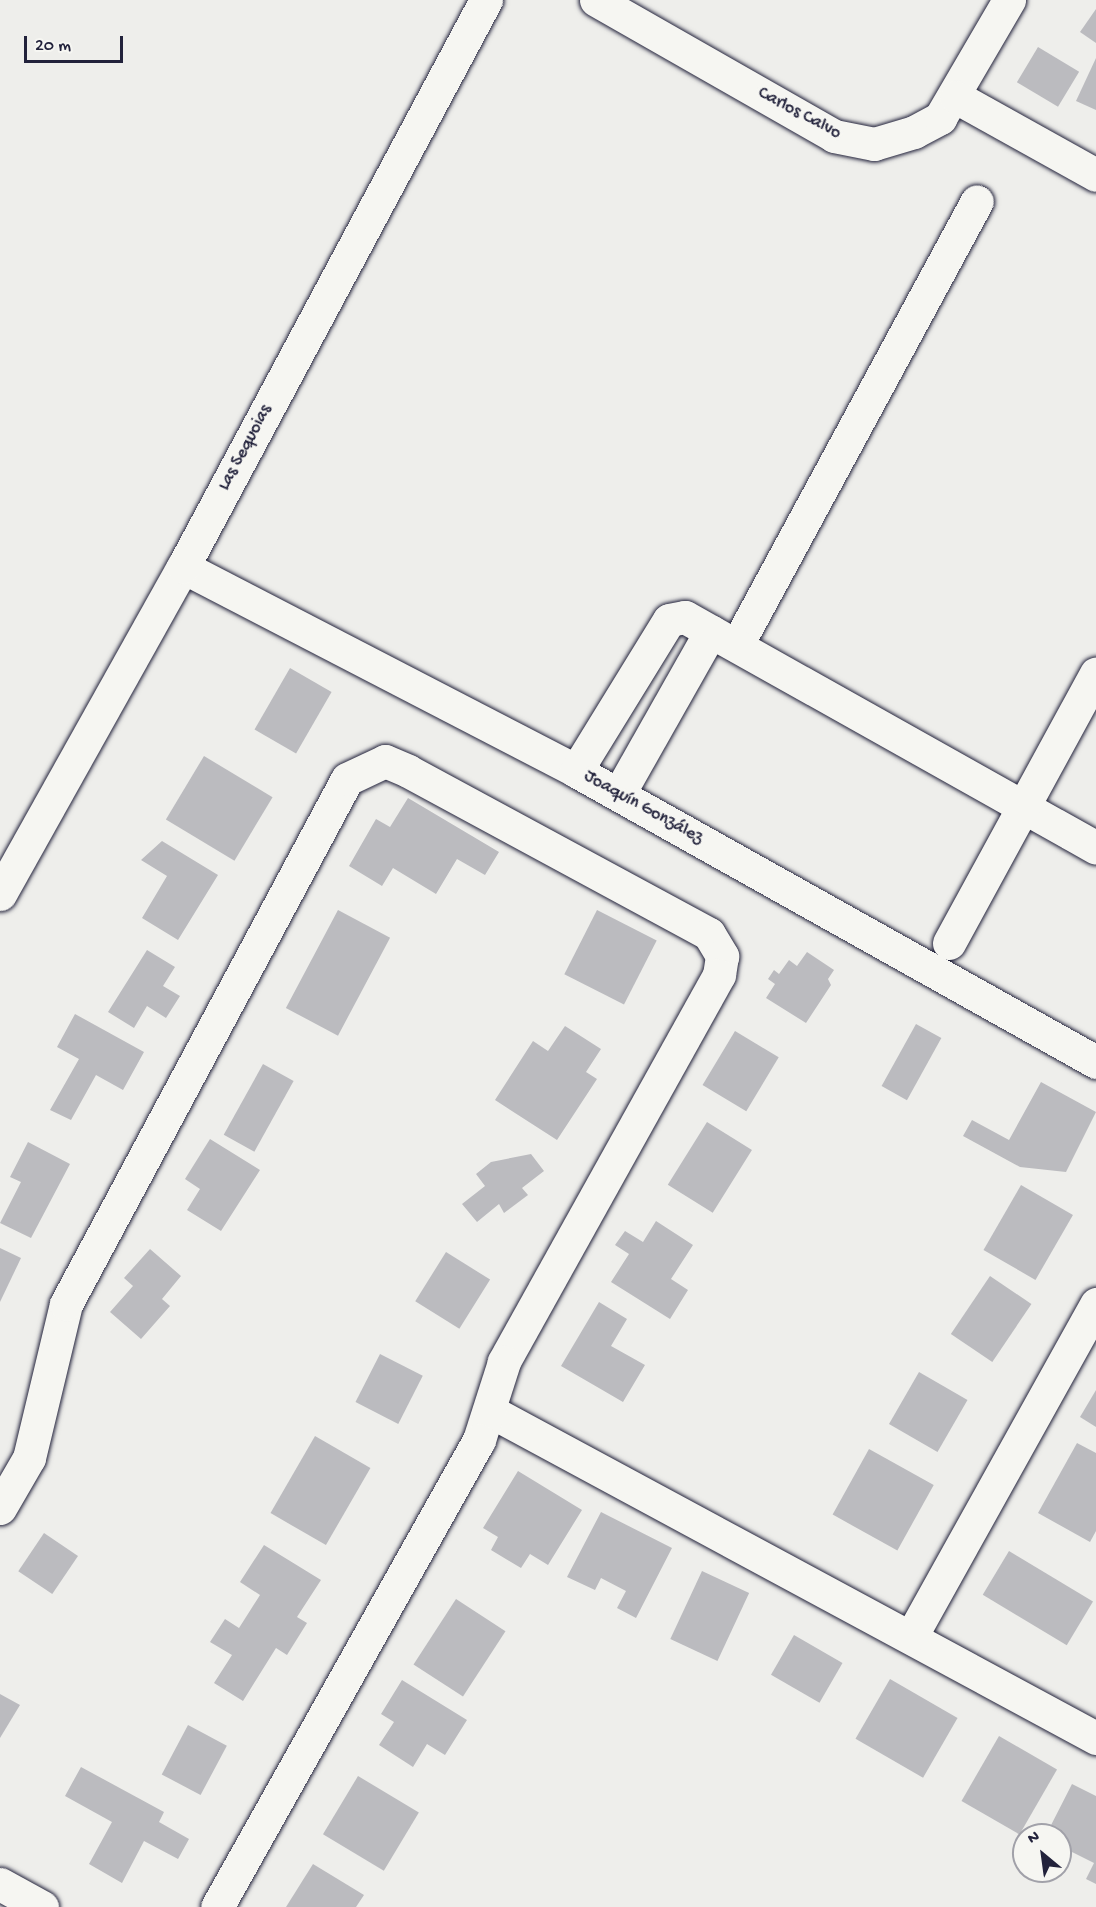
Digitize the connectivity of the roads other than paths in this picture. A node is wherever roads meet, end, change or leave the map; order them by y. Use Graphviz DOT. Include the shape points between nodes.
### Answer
graph roads {
  1 [pos="486,0"];
  2 [pos="596,0"];
  3 [pos="1009,0"];
  4 [pos="956,97"];
  5 [pos="1096,175"];
  6 [pos="977,201"];
  7 [pos="183,567"];
  8 [pos="724,637"];
  9 [pos="1096,673"];
  10 [pos="576,771"];
  11 [pos="626,781"];
  12 [pos="1026,806"];
  13 [pos="1096,848"];
  14 [pos="0,894"];
  15 [pos="949,944"];
  16 [pos="1096,1062"];
  17 [pos="1096,1304"];
  18 [pos="490,1411"];
  19 [pos="0,1508"];
  20 [pos="912,1635"];
  21 [pos="1096,1738"];
  22 [pos="0,1884"];
  23 [pos="42,1907"];
  24 [pos="217,1907"];
  1 -- 7 [label="street, Las Sequoias"];
  2 -- 4 [label="street, Carlos Calvo" via="834,136 874,144 914,132 940,117"];
  3 -- 4 [label="street, Carlos Calvo"];
  4 -- 5 [label="street"];
  6 -- 8 [label="street"];
  7 -- 10 [label="street, Joaquín González"];
  7 -- 14 [label="street, Las Sequoias"];
  8 -- 10 [label="street" via="685,617 669,620"];
  8 -- 11 [label="street"];
  8 -- 12 [label="street"];
  9 -- 12 [label="street"];
  10 -- 16 [label="street, Joaquín González"];
  12 -- 13 [label="street"];
  12 -- 15 [label="street"];
  17 -- 20 [label="street"];
  18 -- 19 [label="street" via="504,1362 719,975 722,956 709,934 385,761 347,779 66,1304 29,1458"];
  18 -- 20 [label="street"];
  18 -- 24 [label="street"];
  20 -- 21 [label="street"];
  22 -- 23 [label="street"];
}
